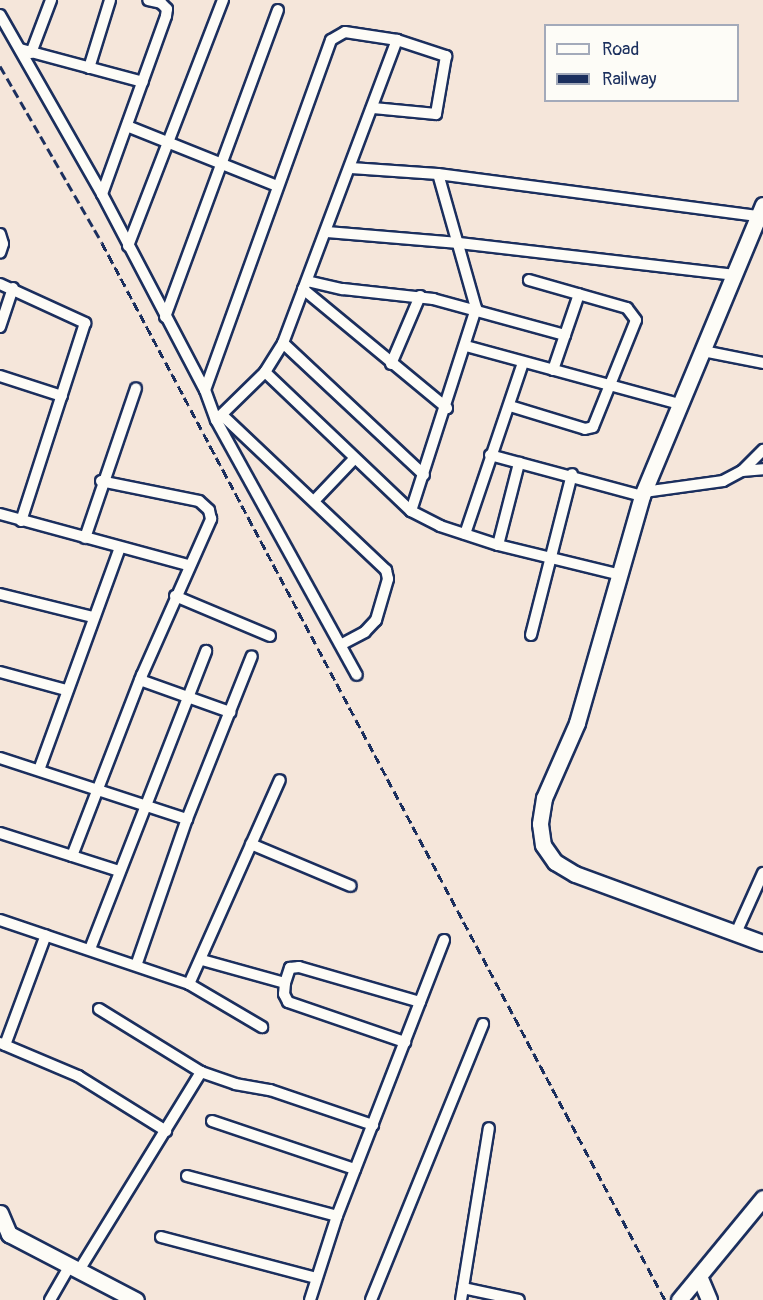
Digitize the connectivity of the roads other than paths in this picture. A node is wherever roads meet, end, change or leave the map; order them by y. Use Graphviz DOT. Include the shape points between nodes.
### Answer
graph roads {
  1 [pos="51,0"];
  2 [pos="110,0"];
  3 [pos="148,0"];
  4 [pos="223,0"];
  5 [pos="278,10"];
  6 [pos="0,15"];
  7 [pos="397,40"];
  8 [pos="20,50"];
  9 [pos="31,52"];
  10 [pos="89,68"];
  11 [pos="143,82"];
  12 [pos="373,108"];
  13 [pos="127,126"];
  14 [pos="167,143"];
  15 [pos="220,164"];
  16 [pos="351,168"];
  17 [pos="438,174"];
  18 [pos="277,186"];
  19 [pos="102,194"];
  20 [pos="760,210"];
  21 [pos="327,232"];
  22 [pos="0,234"];
  23 [pos="459,243"];
  24 [pos="128,246"];
  25 [pos="0,253"];
  26 [pos="735,275"];
  27 [pos="529,280"];
  28 [pos="0,284"];
  29 [pos="305,285"];
  30 [pos="13,288"];
  31 [pos="579,294"];
  32 [pos="420,296"];
  33 [pos="476,308"];
  34 [pos="165,316"];
  35 [pos="0,327"];
  36 [pos="565,335"];
  37 [pos="283,343"];
  38 [pos="466,346"];
  39 [pos="703,351"];
  40 [pos="523,363"];
  41 [pos="763,363"];
  42 [pos="391,364"];
  43 [pos="553,370"];
  44 [pos="265,372"];
  45 [pos="0,376"];
  46 [pos="610,384"];
  47 [pos="136,388"];
  48 [pos="205,390"];
  49 [pos="62,396"];
  50 [pos="680,404"];
  51 [pos="510,406"];
  52 [pos="447,408"];
  53 [pos="219,418"];
  54 [pos="763,450"];
  55 [pos="490,455"];
  56 [pos="355,458"];
  57 [pos="519,463"];
  58 [pos="763,469"];
  59 [pos="742,471"];
  60 [pos="572,474"];
  61 [pos="424,475"];
  62 [pos="101,481"];
  63 [pos="643,494"];
  64 [pos="314,501"];
  65 [pos="411,511"];
  66 [pos="0,514"];
  67 [pos="21,521"];
  68 [pos="465,534"];
  69 [pos="85,538"];
  70 [pos="498,545"];
  71 [pos="120,548"];
  72 [pos="548,556"];
  73 [pos="188,565"];
  74 [pos="621,575"];
  75 [pos="0,594"];
  76 [pos="175,596"];
  77 [pos="93,617"];
  78 [pos="531,635"];
  79 [pos="270,636"];
  80 [pos="342,644"];
  81 [pos="206,651"];
  82 [pos="252,656"];
  83 [pos="0,672"];
  84 [pos="357,675"];
  85 [pos="140,680"];
  86 [pos="66,690"];
  87 [pos="187,697"];
  88 [pos="230,712"];
  89 [pos="0,758"];
  90 [pos="39,770"];
  91 [pos="280,780"];
  92 [pos="98,788"];
  93 [pos="147,805"];
  94 [pos="187,819"];
  95 [pos="0,833"];
  96 [pos="251,844"];
  97 [pos="72,856"];
  98 [pos="119,871"];
  99 [pos="763,873"];
  100 [pos="351,886"];
  101 [pos="0,920"];
  102 [pos="736,933"];
  103 [pos="46,935"];
  104 [pos="444,940"];
  105 [pos="763,943"];
  106 [pos="90,948"];
  107 [pos="202,960"];
  108 [pos="136,963"];
  109 [pos="285,983"];
  110 [pos="189,984"];
  111 [pos="420,1002"];
  112 [pos="99,1009"];
  113 [pos="483,1024"];
  114 [pos="262,1027"];
  115 [pos="405,1041"];
  116 [pos="2,1044"];
  117 [pos="201,1072"];
  118 [pos="212,1121"];
  119 [pos="373,1125"];
  120 [pos="489,1128"];
  121 [pos="166,1131"];
  122 [pos="355,1169"];
  123 [pos="188,1176"];
  124 [pos="763,1198"];
  125 [pos="0,1213"];
  126 [pos="337,1216"];
  127 [pos="162,1237"];
  128 [pos="74,1270"];
  129 [pos="699,1276"];
  130 [pos="316,1278"];
  131 [pos="463,1288"];
  132 [pos="121,1298"];
  133 [pos="50,1300"];
  134 [pos="136,1300"];
  135 [pos="310,1300"];
  136 [pos="371,1300"];
  137 [pos="461,1300"];
  138 [pos="519,1300"];
  139 [pos="679,1300"];
  140 [pos="709,1300"];
  1 -- 9 [label="street"];
  2 -- 10 [label="street"];
  3 -- 11 [label="street" via="167,9"];
  4 -- 14 [label="street"];
  5 -- 15 [label="street"];
  6 -- 8 [label="street"];
  7 -- 12 [label="street"];
  7 -- 12 [label="street" via="446,56 436,114"];
  7 -- 18 [label="street" via="345,32 332,40"];
  8 -- 9 [label="street"];
  8 -- 19 [label="street"];
  9 -- 10 [label="street"];
  10 -- 11 [label="street"];
  11 -- 13 [label="street"];
  12 -- 16 [label="street"];
  13 -- 14 [label="street"];
  13 -- 19 [label="street"];
  14 -- 15 [label="street"];
  14 -- 24 [label="street"];
  15 -- 18 [label="street"];
  15 -- 34 [label="street"];
  16 -- 17 [label="street"];
  16 -- 21 [label="street"];
  17 -- 20 [label="street"];
  17 -- 23 [label="street"];
  18 -- 48 [label="street"];
  19 -- 24 [label="street"];
  20 -- 26 [label="main road"];
  21 -- 23 [label="street"];
  21 -- 29 [label="street"];
  22 -- 25 [label="street"];
  23 -- 26 [label="street"];
  23 -- 33 [label="street"];
  24 -- 34 [label="street"];
  26 -- 39 [label="main road"];
  27 -- 31 [label="street"];
  28 -- 30 [label="street"];
  29 -- 32 [label="street"];
  29 -- 37 [label="street"];
  29 -- 42 [label="street"];
  30 -- 35 [label="street"];
  30 -- 49 [label="street" via="85,323"];
  31 -- 36 [label="street"];
  31 -- 46 [label="street" via="634,313 636,320"];
  32 -- 33 [label="street"];
  32 -- 42 [label="street"];
  33 -- 36 [label="street"];
  33 -- 38 [label="street"];
  34 -- 48 [label="street"];
  36 -- 43 [label="street"];
  37 -- 44 [label="street"];
  37 -- 61 [label="street"];
  38 -- 40 [label="street"];
  38 -- 52 [label="street"];
  39 -- 41 [label="street"];
  39 -- 50 [label="main road"];
  40 -- 43 [label="street"];
  40 -- 51 [label="street"];
  42 -- 52 [label="street"];
  43 -- 46 [label="street"];
  44 -- 53 [label="street"];
  44 -- 56 [label="street"];
  45 -- 49 [label="street"];
  46 -- 50 [label="street"];
  46 -- 51 [label="street" via="590,429"];
  47 -- 62 [label="street"];
  48 -- 53 [label="street"];
  49 -- 67 [label="street"];
  50 -- 63 [label="main road"];
  51 -- 55 [label="street"];
  52 -- 61 [label="street"];
  53 -- 64 [label="street"];
  53 -- 80 [label="street"];
  54 -- 59 [label="street"];
  55 -- 57 [label="street"];
  55 -- 68 [label="street"];
  56 -- 64 [label="street"];
  56 -- 65 [label="street"];
  57 -- 60 [label="street"];
  57 -- 70 [label="street"];
  58 -- 59 [label="street"];
  59 -- 63 [label="street" via="723,481"];
  60 -- 63 [label="street"];
  60 -- 72 [label="street"];
  61 -- 65 [label="street"];
  62 -- 69 [label="street"];
  62 -- 73 [label="street" via="182,495 199,501 209,510 211,519"];
  63 -- 74 [label="main road"];
  64 -- 80 [label="street" via="386,570 388,579 372,626"];
  65 -- 68 [label="street"];
  66 -- 67 [label="street"];
  67 -- 69 [label="street"];
  68 -- 70 [label="street"];
  69 -- 71 [label="street"];
  70 -- 72 [label="street"];
  71 -- 73 [label="street"];
  71 -- 77 [label="street"];
  72 -- 74 [label="street"];
  72 -- 78 [label="street"];
  73 -- 76 [label="street"];
  74 -- 102 [label="main road" via="577,723 544,798 540,824 543,845 555,862 575,874"];
  75 -- 77 [label="street"];
  76 -- 79 [label="street"];
  76 -- 85 [label="street"];
  77 -- 86 [label="street"];
  80 -- 84 [label="street"];
  81 -- 87 [label="street"];
  82 -- 88 [label="street"];
  83 -- 86 [label="street"];
  85 -- 87 [label="street"];
  85 -- 92 [label="street"];
  86 -- 90 [label="street"];
  87 -- 88 [label="street"];
  87 -- 93 [label="street"];
  88 -- 94 [label="street"];
  89 -- 90 [label="street"];
  90 -- 92 [label="street"];
  91 -- 96 [label="street"];
  92 -- 93 [label="street"];
  92 -- 97 [label="street"];
  93 -- 94 [label="street"];
  93 -- 98 [label="street"];
  94 -- 108 [label="street"];
  95 -- 97 [label="street"];
  96 -- 100 [label="street"];
  96 -- 107 [label="street"];
  97 -- 98 [label="street"];
  98 -- 106 [label="street"];
  99 -- 102 [label="street"];
  101 -- 103 [label="street"];
  102 -- 105 [label="main road"];
  103 -- 106 [label="street"];
  103 -- 116 [label="street"];
  104 -- 111 [label="street"];
  106 -- 108 [label="street"];
  107 -- 109 [label="street"];
  107 -- 110 [label="street"];
  108 -- 110 [label="street"];
  109 -- 111 [label="street" via="290,968 299,967"];
  109 -- 115 [label="street" via="288,1002"];
  110 -- 114 [label="street"];
  111 -- 115 [label="street"];
  112 -- 117 [label="street"];
  113 -- 136 [label="street"];
  115 -- 119 [label="street"];
  116 -- 121 [label="street" via="78,1076"];
  117 -- 119 [label="street" via="235,1084 270,1090"];
  117 -- 121 [label="street"];
  118 -- 122 [label="street"];
  119 -- 122 [label="street"];
  120 -- 131 [label="street"];
  121 -- 128 [label="street"];
  122 -- 126 [label="street"];
  123 -- 126 [label="street"];
  124 -- 129 [label="main road"];
  125 -- 128 [label="main road" via="9,1234"];
  126 -- 130 [label="street"];
  127 -- 130 [label="street"];
  128 -- 132 [label="main road"];
  128 -- 133 [label="street"];
  129 -- 139 [label="main road"];
  129 -- 140 [label="main road"];
  130 -- 135 [label="street"];
  131 -- 137 [label="street"];
  131 -- 138 [label="street"];
  132 -- 134 [label="main road"];
}
